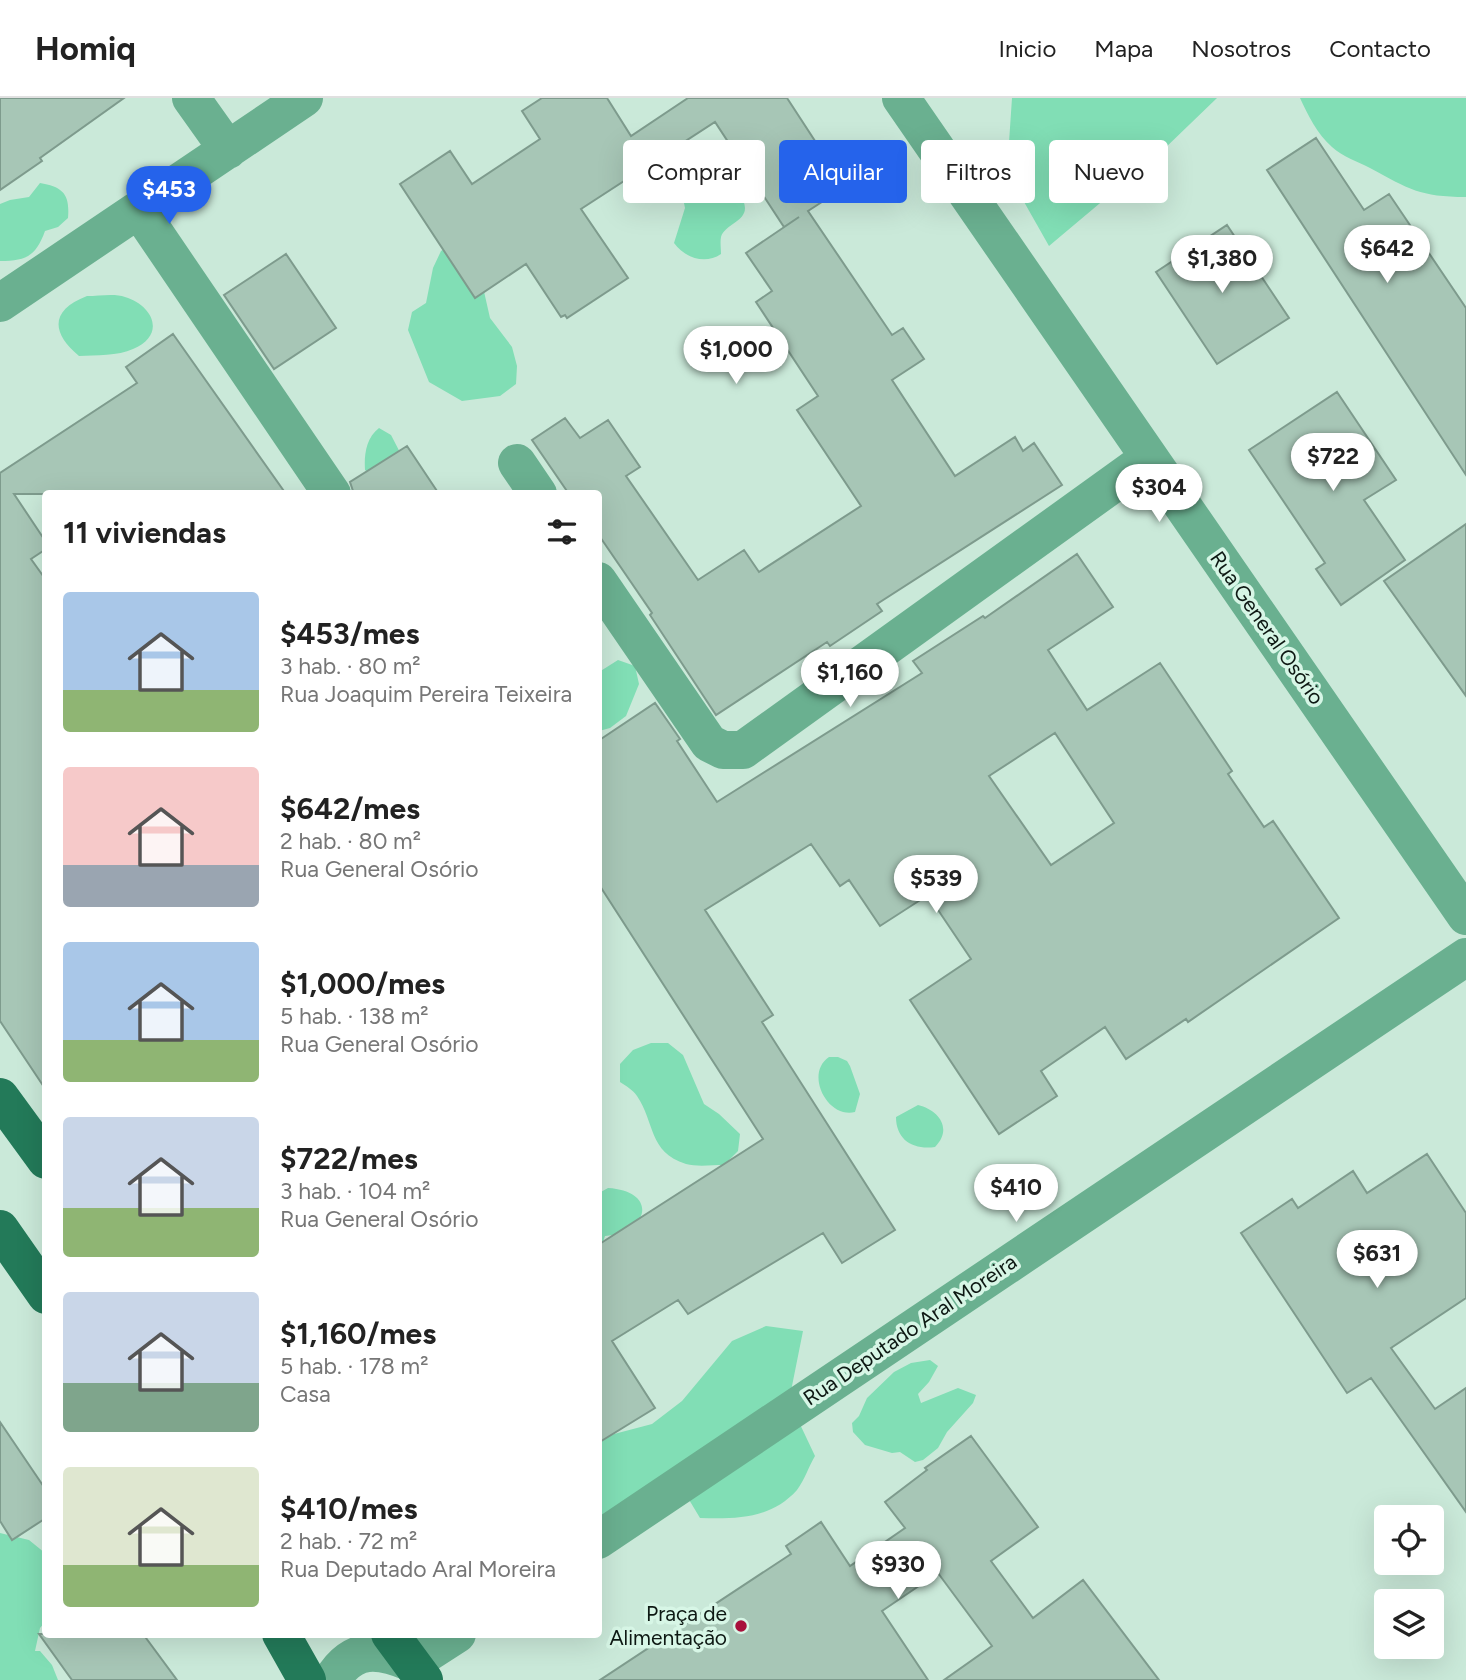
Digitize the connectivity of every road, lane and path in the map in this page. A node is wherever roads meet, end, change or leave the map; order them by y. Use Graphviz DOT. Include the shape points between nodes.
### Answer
graph roads {
  1 [pos="191,98"];
  2 [pos="304,98"];
  3 [pos="901,98"];
  4 [pos="228,150"];
  5 [pos="139,210"];
  6 [pos="0,303"];
  7 [pos="1149,458"];
  8 [pos="517,463"];
  9 [pos="329,490"];
  10 [pos="535,490"];
  11 [pos="602,587"];
  12 [pos="1466,916"];
  13 [pos="1466,957"];
  14 [pos="0,1097"];
  15 [pos="42,1155"];
  16 [pos="0,1229"];
  17 [pos="42,1289"];
  18 [pos="602,1537"];
  19 [pos="283,1638"];
  20 [pos="451,1638"];
  21 [pos="409,1664"];
  22 [pos="307,1680"];
  23 [pos="332,1680"];
  1 -- 4 [label="street"];
  2 -- 4 [label="street"];
  3 -- 7 [label="street, Rua General Osório"];
  4 -- 5 [label="street"];
  5 -- 6 [label="street"];
  5 -- 9 [label="street"];
  7 -- 11 [label="street" via="743,750 723,750 709,743"];
  7 -- 12 [label="street, Rua General Osório"];
  8 -- 10 [label="street"];
  13 -- 18 [label="street, Rua Deputado Aral Moreira"];
  14 -- 15 [label="main road"];
  16 -- 17 [label="main road"];
  19 -- 22 [label="main road"];
  20 -- 21 [label="street"];
  21 -- 23 [label="street" via="370,1652 346,1662"];
}
